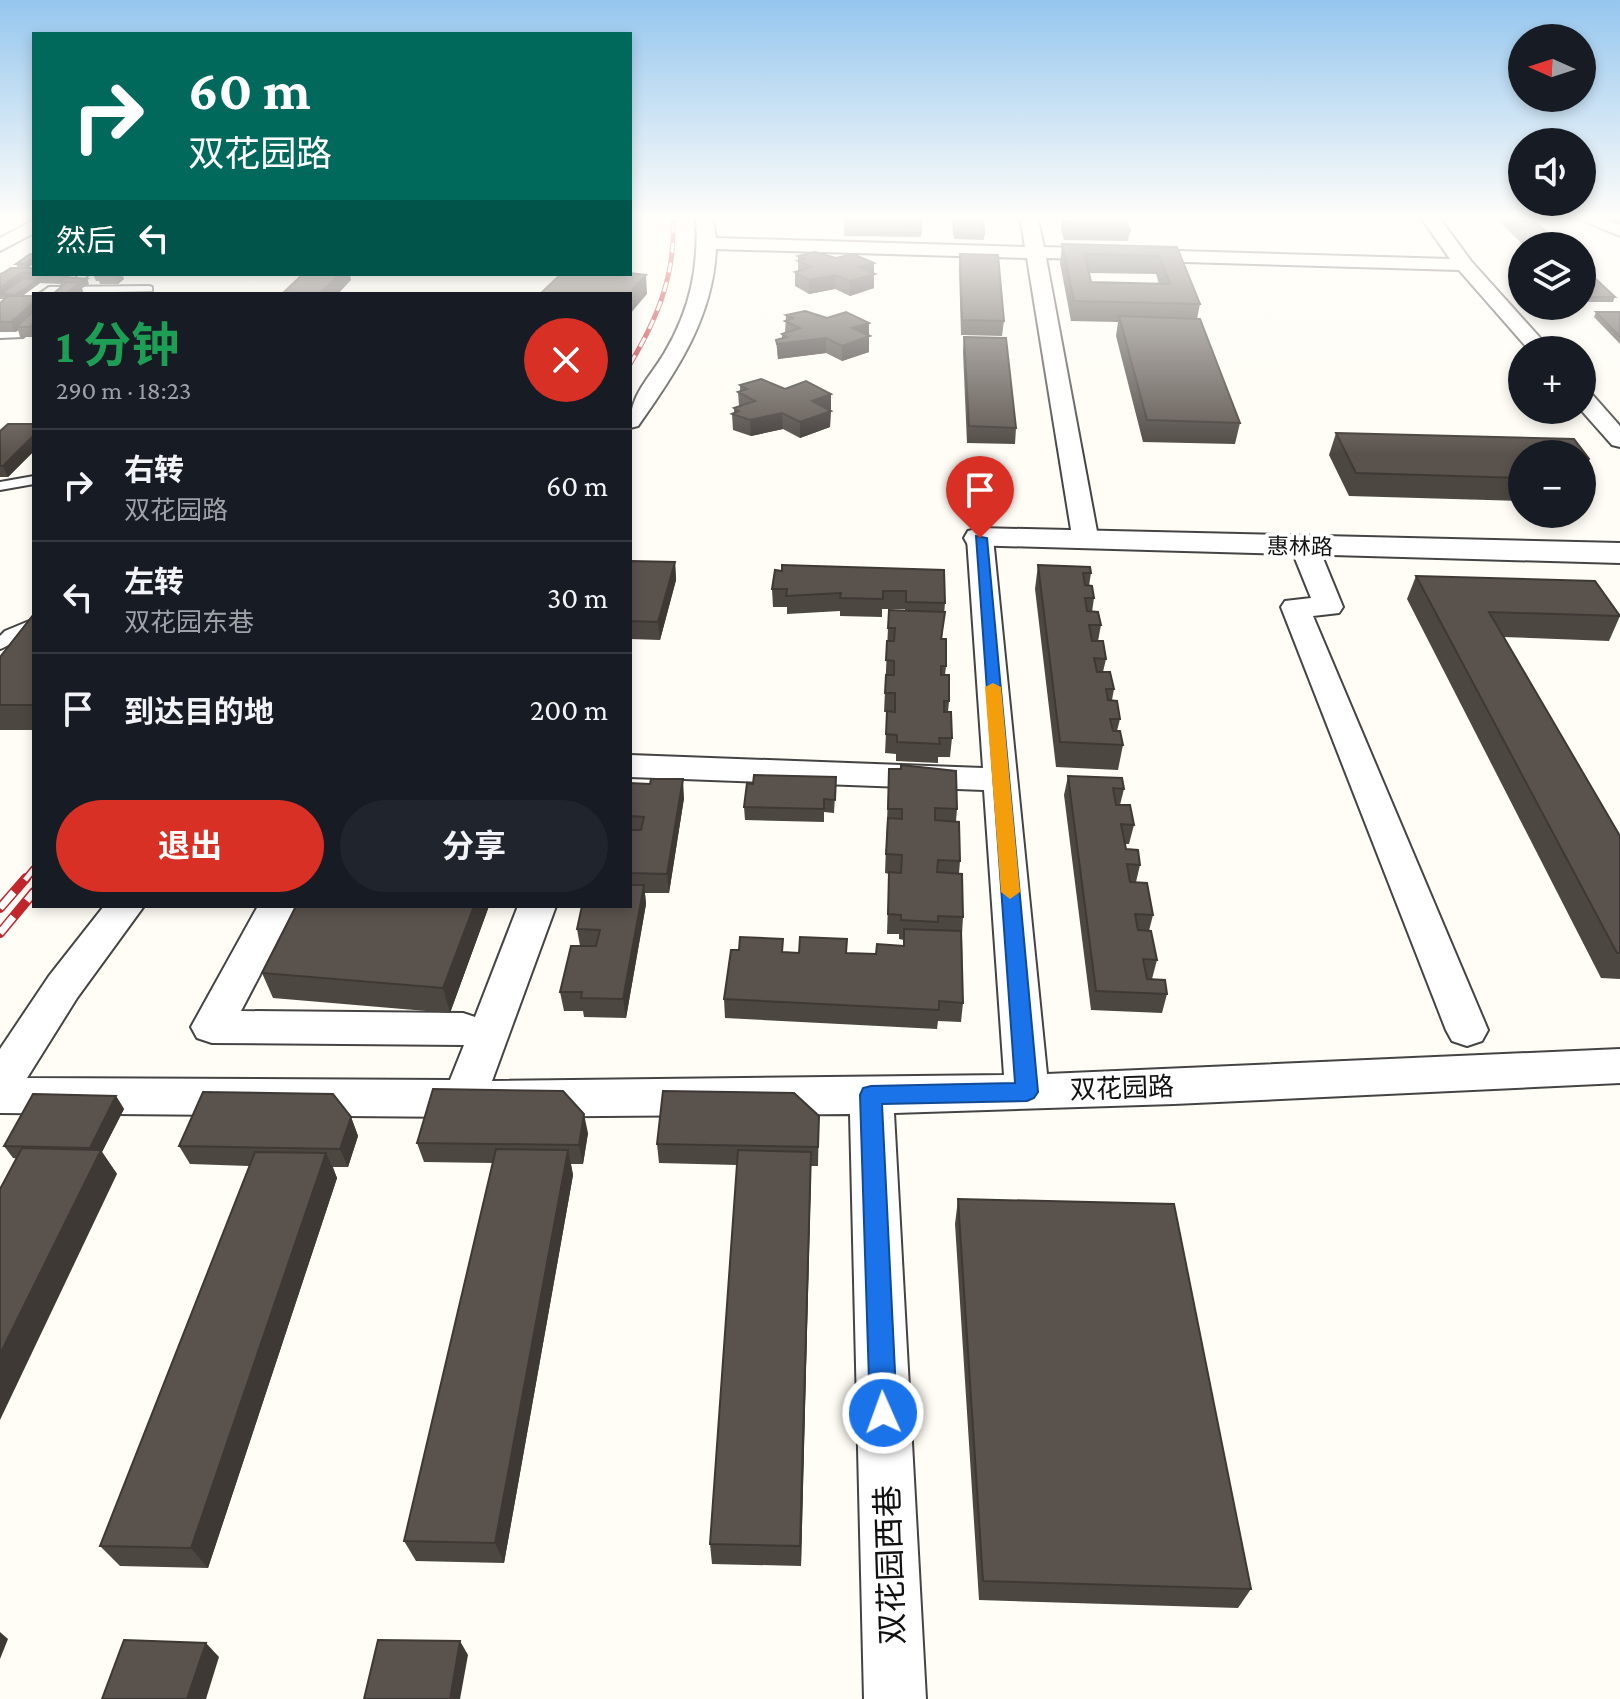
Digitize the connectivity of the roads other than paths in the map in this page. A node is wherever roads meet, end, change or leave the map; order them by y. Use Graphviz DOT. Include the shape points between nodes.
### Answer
graph roads {
  1 [pos="700,295"];
  2 [pos="1043,295"];
  3 [pos="1491,295"];
  4 [pos="32,323"];
  5 [pos="0,335"];
  6 [pos="1527,336"];
  7 [pos="1596,413"];
  8 [pos="632,418"];
  9 [pos="1620,440"];
  10 [pos="32,480"];
  11 [pos="0,486"];
  12 [pos="980,538"];
  13 [pos="1086,542"];
  14 [pos="1304,546"];
  15 [pos="1620,553"];
  16 [pos="32,624"];
  17 [pos="0,645"];
  18 [pos="632,766"];
  19 [pos="1001,780"];
  20 [pos="123,908"];
  21 [pos="276,908"];
  22 [pos="536,908"];
  23 [pos="463,1029"];
  24 [pos="1467,1030"];
  25 [pos="1620,1066"];
  26 [pos="0,1084"];
  27 [pos="1027,1092"];
  28 [pos="0,1095"];
  29 [pos="871,1095"];
  30 [pos="464,1099"];
  31 [pos="895,1699"];
  1 -- 8 [label="street" via="672,363"];
  2 -- 13 [label="street"];
  3 -- 6 [label="street"];
  4 -- 5 [label="lane" via="19,335"];
  7 -- 9 [label="street"];
  10 -- 11 [label="lane"];
  12 -- 13 [label="street, 惠林路"];
  12 -- 19 [label="street"];
  13 -- 14 [label="street, 惠林路"];
  14 -- 15 [label="street, 惠林路"];
  14 -- 24 [label="street" via="1329,607 1295,607"];
  16 -- 17 [label="lane"];
  18 -- 19 [label="street"];
  19 -- 27 [label="street"];
  20 -- 26 [label="street" via="63,987"];
  21 -- 23 [label="street" via="212,1027"];
  22 -- 30 [label="street"];
  25 -- 27 [label="street, 双花园路"];
  27 -- 29 [label="street, 双花园路"];
  28 -- 30 [label="street, 双花园路"];
  29 -- 30 [label="street, 双花园路"];
  29 -- 31 [label="street, 双花园西巷"];
}
